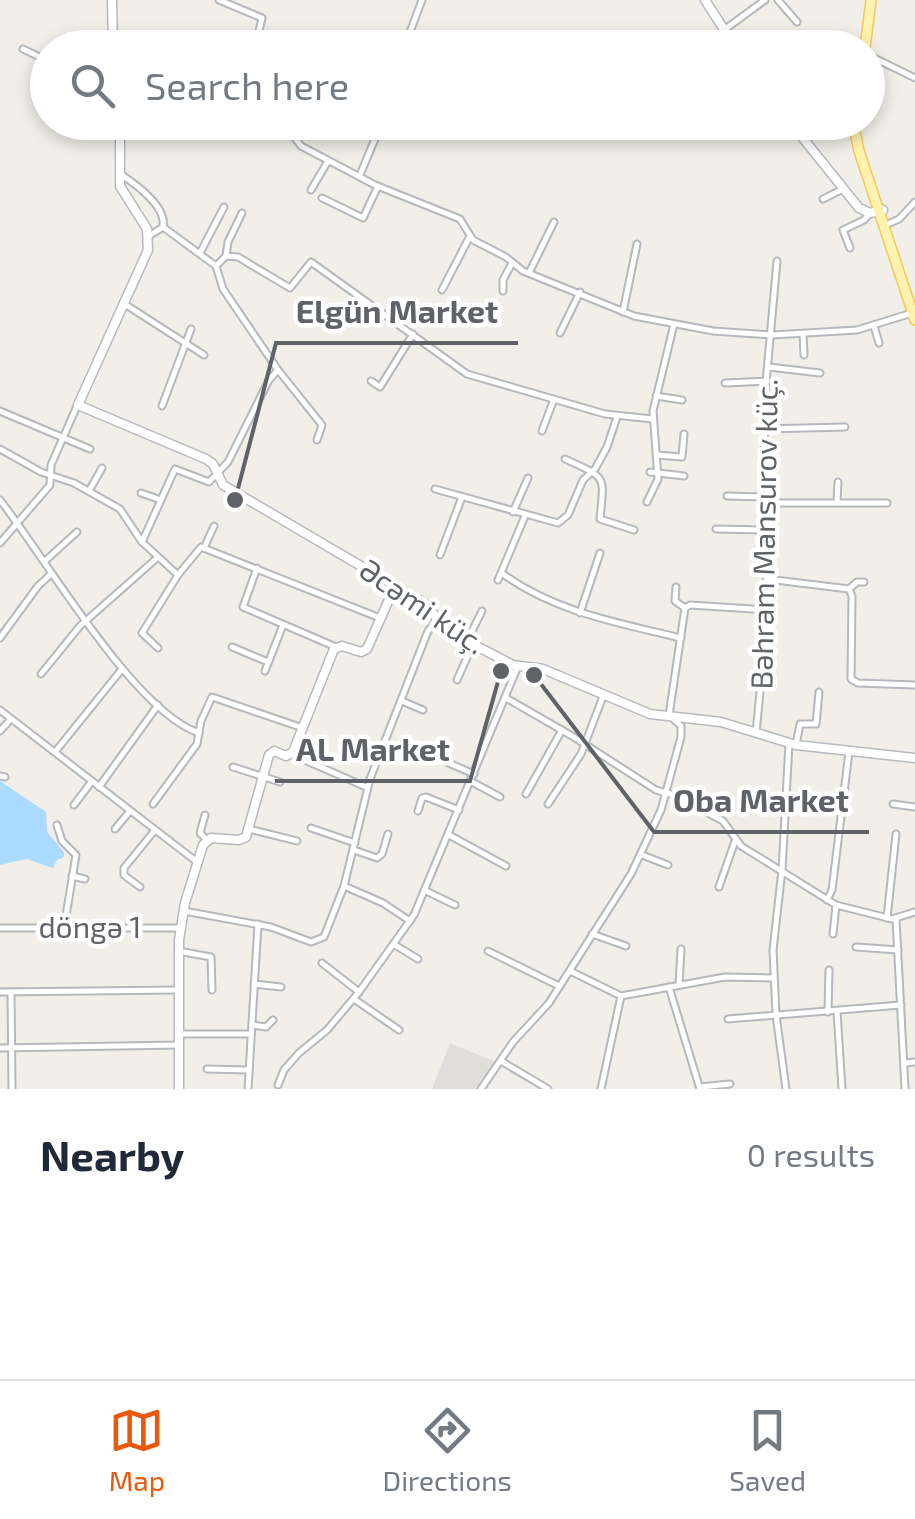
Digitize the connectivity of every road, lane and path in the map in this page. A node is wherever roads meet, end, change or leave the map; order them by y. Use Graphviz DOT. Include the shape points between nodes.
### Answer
graph roads {
  1 [pos="112,0"];
  2 [pos="220,0"];
  3 [pos="422,0"];
  4 [pos="705,0"];
  5 [pos="764,0"];
  6 [pos="778,0"];
  7 [pos="868,0"];
  8 [pos="798,22"];
  9 [pos="113,30"];
  10 [pos="259,30"];
  11 [pos="411,30"];
  12 [pos="724,30"];
  13 [pos="864,30"];
  14 [pos="23,50"];
  15 [pos="30,53"];
  16 [pos="885,63"];
  17 [pos="915,78"];
  18 [pos="120,140"];
  19 [pos="296,140"];
  20 [pos="375,140"];
  21 [pos="804,140"];
  22 [pos="860,140"];
  23 [pos="328,161"];
  24 [pos="119,174"];
  25 [pos="360,175"];
  26 [pos="378,186"];
  27 [pos="843,189"];
  28 [pos="311,190"];
  29 [pos="322,198"];
  30 [pos="823,199"];
  31 [pos="915,202"];
  32 [pos="224,207"];
  33 [pos="877,211"];
  34 [pos="242,213"];
  35 [pos="554,222"];
  36 [pos="888,224"];
  37 [pos="164,227"];
  38 [pos="149,236"];
  39 [pos="470,236"];
  40 [pos="637,244"];
  41 [pos="850,248"];
  42 [pos="200,253"];
  43 [pos="226,256"];
  44 [pos="776,261"];
  45 [pos="512,262"];
  46 [pos="216,266"];
  47 [pos="529,274"];
  48 [pos="442,290"];
  49 [pos="502,291"];
  50 [pos="580,292"];
  51 [pos="124,304"];
  52 [pos="623,312"];
  53 [pos="914,313"];
  54 [pos="674,324"];
  55 [pos="874,326"];
  56 [pos="192,329"];
  57 [pos="413,334"];
  58 [pos="560,334"];
  59 [pos="772,334"];
  60 [pos="803,334"];
  61 [pos="879,342"];
  62 [pos="186,343"];
  63 [pos="804,355"];
  64 [pos="204,356"];
  65 [pos="768,367"];
  66 [pos="278,370"];
  67 [pos="820,372"];
  68 [pos="370,381"];
  69 [pos="767,381"];
  70 [pos="725,383"];
  71 [pos="656,396"];
  72 [pos="554,399"];
  73 [pos="682,400"];
  74 [pos="78,405"];
  75 [pos="162,406"];
  76 [pos="0,411"];
  77 [pos="617,417"];
  78 [pos="653,419"];
  79 [pos="844,427"];
  80 [pos="764,429"];
  81 [pos="542,430"];
  82 [pos="684,434"];
  83 [pos="63,438"];
  84 [pos="317,440"];
  85 [pos="0,449"];
  86 [pos="90,449"];
  87 [pos="657,456"];
  88 [pos="565,459"];
  89 [pos="102,468"];
  90 [pos="592,472"];
  91 [pos="650,472"];
  92 [pos="658,472"];
  93 [pos="218,475"];
  94 [pos="52,476"];
  95 [pos="684,476"];
  96 [pos="528,478"];
  97 [pos="838,482"];
  98 [pos="435,489"];
  99 [pos="90,491"];
  100 [pos="140,493"];
  101 [pos="462,496"];
  102 [pos="727,496"];
  103 [pos="0,500"];
  104 [pos="161,500"];
  105 [pos="767,500"];
  106 [pos="647,502"];
  107 [pos="837,502"];
  108 [pos="887,503"];
  109 [pos="513,512"];
  110 [pos="525,516"];
  111 [pos="18,523"];
  112 [pos="214,526"];
  113 [pos="634,530"];
  114 [pos="716,530"];
  115 [pos="767,530"];
  116 [pos="77,532"];
  117 [pos="142,542"];
  118 [pos="0,543"];
  119 [pos="204,548"];
  120 [pos="600,552"];
  121 [pos="440,555"];
  122 [pos="157,558"];
  123 [pos="44,561"];
  124 [pos="257,568"];
  125 [pos="52,574"];
  126 [pos="178,574"];
  127 [pos="767,578"];
  128 [pos="864,582"];
  129 [pos="395,586"];
  130 [pos="676,587"];
  131 [pos="849,589"];
  132 [pos="685,608"];
  133 [pos="767,610"];
  134 [pos="482,611"];
  135 [pos="580,613"];
  136 [pos="380,618"];
  137 [pos="86,619"];
  138 [pos="437,621"];
  139 [pos="283,625"];
  140 [pos="0,638"];
  141 [pos="681,638"];
  142 [pos="470,643"];
  143 [pos="232,647"];
  144 [pos="336,647"];
  145 [pos="158,648"];
  146 [pos="268,662"];
  147 [pos="518,666"];
  148 [pos="122,669"];
  149 [pos="265,671"];
  150 [pos="40,674"];
  151 [pos="457,680"];
  152 [pos="915,685"];
  153 [pos="819,692"];
  154 [pos="604,694"];
  155 [pos="506,698"];
  156 [pos="402,700"];
  157 [pos="158,705"];
  158 [pos="0,710"];
  159 [pos="424,710"];
  160 [pos="669,715"];
  161 [pos="10,718"];
  162 [pos="303,728"];
  163 [pos="562,730"];
  164 [pos="0,732"];
  165 [pos="756,733"];
  166 [pos="200,734"];
  167 [pos="583,744"];
  168 [pos="792,744"];
  169 [pos="849,752"];
  170 [pos="54,753"];
  171 [pos="291,754"];
  172 [pos="915,758"];
  173 [pos="444,762"];
  174 [pos="233,767"];
  175 [pos="264,777"];
  176 [pos="473,778"];
  177 [pos="92,781"];
  178 [pos="280,782"];
  179 [pos="98,787"];
  180 [pos="367,788"];
  181 [pos="664,792"];
  182 [pos="526,794"];
  183 [pos="500,797"];
  184 [pos="153,804"];
  185 [pos="548,804"];
  186 [pos="893,804"];
  187 [pos="74,805"];
  188 [pos="915,807"];
  189 [pos="459,810"];
  190 [pos="130,811"];
  191 [pos="418,811"];
  192 [pos="205,815"];
  193 [pos="57,826"];
  194 [pos="311,828"];
  195 [pos="115,829"];
  196 [pos="155,830"];
  197 [pos="388,834"];
  198 [pos="896,834"];
  199 [pos="450,836"];
  200 [pos="248,838"];
  201 [pos="207,840"];
  202 [pos="297,841"];
  203 [pos="735,842"];
  204 [pos="354,847"];
  205 [pos="642,854"];
  206 [pos="199,864"];
  207 [pos="506,866"];
  208 [pos="668,866"];
  209 [pos="782,870"];
  210 [pos="72,876"];
  211 [pos="84,879"];
  212 [pos="344,886"];
  213 [pos="140,887"];
  214 [pos="719,887"];
  215 [pos="426,891"];
  216 [pos="828,900"];
  217 [pos="455,904"];
  218 [pos="836,905"];
  219 [pos="184,911"];
  220 [pos="915,912"];
  221 [pos="887,918"];
  222 [pos="896,919"];
  223 [pos="410,921"];
  224 [pos="258,924"];
  225 [pos="0,928"];
  226 [pos="64,928"];
  227 [pos="180,928"];
  228 [pos="592,934"];
  229 [pos="832,934"];
  230 [pos="395,945"];
  231 [pos="626,946"];
  232 [pos="856,947"];
  233 [pos="680,949"];
  234 [pos="898,950"];
  235 [pos="178,951"];
  236 [pos="488,951"];
  237 [pos="418,959"];
  238 [pos="322,963"];
  239 [pos="829,970"];
  240 [pos="570,971"];
  241 [pos="774,978"];
  242 [pos="254,984"];
  243 [pos="679,984"];
  244 [pos="558,986"];
  245 [pos="281,987"];
  246 [pos="669,987"];
  247 [pos="178,990"];
  248 [pos="212,990"];
  249 [pos="0,992"];
  250 [pos="10,992"];
  251 [pos="357,995"];
  252 [pos="621,996"];
  253 [pos="901,1005"];
  254 [pos="837,1011"];
  255 [pos="828,1012"];
  256 [pos="776,1015"];
  257 [pos="728,1019"];
  258 [pos="273,1020"];
  259 [pos="252,1025"];
  260 [pos="398,1030"];
  261 [pos="178,1034"];
  262 [pos="252,1034"];
  263 [pos="179,1045"];
  264 [pos="0,1048"];
  265 [pos="11,1048"];
  266 [pos="500,1061"];
  267 [pos="905,1062"];
  268 [pos="915,1062"];
  269 [pos="207,1069"];
  270 [pos="250,1070"];
  271 [pos="730,1084"];
  272 [pos="278,1086"];
  273 [pos="700,1088"];
  274 [pos="12,1089"];
  275 [pos="179,1089"];
  276 [pos="248,1089"];
  277 [pos="482,1089"];
  278 [pos="548,1089"];
  279 [pos="601,1089"];
  280 [pos="786,1089"];
  281 [pos="842,1089"];
  282 [pos="905,1089"];
  1 -- 9 [label="street"];
  2 -- 10 [label="street" via="262,18"];
  3 -- 11 [label="street"];
  4 -- 12 [label="street"];
  5 -- 12 [label="street"];
  6 -- 8 [label="street"];
  7 -- 13 [label="main road"];
  14 -- 15 [label="street"];
  16 -- 17 [label="street"];
  18 -- 24 [label="street"];
  19 -- 23 [label="street"];
  20 -- 25 [label="street"];
  21 -- 27 [label="street"];
  22 -- 33 [label="main road"];
  23 -- 25 [label="street"];
  23 -- 28 [label="street"];
  24 -- 37 [label="street" via="162,210"];
  24 -- 38 [label="street"];
  25 -- 26 [label="street"];
  26 -- 29 [label="street" via="364,218"];
  26 -- 39 [label="street" via="460,219"];
  27 -- 30 [label="street"];
  27 -- 33 [label="street" via="859,208"];
  31 -- 36 [label="street"];
  32 -- 42 [label="street"];
  33 -- 36 [label="main road"];
  33 -- 41 [label="street" via="843,230"];
  33 -- 53 [label="main road"];
  34 -- 43 [label="street"];
  35 -- 47 [label="street"];
  36 -- 53 [label="main road"];
  37 -- 38 [label="street"];
  37 -- 42 [label="street"];
  38 -- 51 [label="street"];
  39 -- 45 [label="street"];
  39 -- 48 [label="street"];
  40 -- 52 [label="street"];
  42 -- 46 [label="street"];
  43 -- 46 [label="street"];
  43 -- 57 [label="street" via="238,256 290,288 311,262"];
  44 -- 59 [label="street, Bəhram Mansurov küç."];
  45 -- 47 [label="street"];
  45 -- 49 [label="street"];
  46 -- 66 [label="street" via="223,288"];
  47 -- 50 [label="street"];
  50 -- 52 [label="street"];
  50 -- 58 [label="street"];
  51 -- 62 [label="street"];
  51 -- 74 [label="street"];
  52 -- 54 [label="street"];
  53 -- 55 [label="street"];
  54 -- 59 [label="street"];
  54 -- 71 [label="street"];
  55 -- 60 [label="street"];
  55 -- 61 [label="street"];
  56 -- 62 [label="street"];
  57 -- 68 [label="street" via="380,387"];
  57 -- 72 [label="street" via="467,374"];
  59 -- 60 [label="street"];
  59 -- 65 [label="street, Bəhram Mansurov küç."];
  60 -- 63 [label="street"];
  62 -- 64 [label="street"];
  62 -- 75 [label="street"];
  65 -- 67 [label="street"];
  65 -- 69 [label="street, Bəhram Mansurov küç."];
  66 -- 84 [label="street" via="322,426"];
  66 -- 93 [label="street"];
  69 -- 70 [label="street"];
  69 -- 80 [label="street, Bəhram Mansurov küç."];
  71 -- 73 [label="street"];
  71 -- 78 [label="street"];
  72 -- 77 [label="street"];
  72 -- 81 [label="street"];
  74 -- 83 [label="street"];
  74 -- 93 [label="street, Əcəmi küç." via="206,459"];
  76 -- 83 [label="street"];
  77 -- 78 [label="street"];
  77 -- 90 [label="street"];
  78 -- 87 [label="street"];
  79 -- 80 [label="street"];
  80 -- 105 [label="street, Bəhram Mansurov küç."];
  82 -- 87 [label="street" via="682,457"];
  83 -- 86 [label="street"];
  83 -- 94 [label="street"];
  85 -- 94 [label="street"];
  87 -- 92 [label="street"];
  88 -- 90 [label="street"];
  89 -- 99 [label="street"];
  90 -- 110 [label="street" via="563,520"];
  90 -- 113 [label="street" via="604,487 600,519"];
  91 -- 92 [label="street"];
  92 -- 95 [label="street"];
  92 -- 106 [label="street"];
  93 -- 104 [label="street" via="208,482 175,469"];
  93 -- 129 [label="street, Əcəmi küç." via="233,491"];
  94 -- 99 [label="street"];
  94 -- 111 [label="street"];
  96 -- 109 [label="street"];
  97 -- 107 [label="street"];
  98 -- 101 [label="street"];
  99 -- 117 [label="street" via="125,514"];
  100 -- 104 [label="street"];
  101 -- 109 [label="street"];
  101 -- 121 [label="street"];
  102 -- 105 [label="street"];
  103 -- 111 [label="street"];
  104 -- 117 [label="street"];
  105 -- 107 [label="street"];
  105 -- 115 [label="street, Bəhram Mansurov küç."];
  107 -- 108 [label="street"];
  109 -- 110 [label="street"];
  110 -- 135 [label="street" via="500,577"];
  111 -- 118 [label="street"];
  111 -- 123 [label="street"];
  112 -- 119 [label="street"];
  114 -- 115 [label="street"];
  115 -- 127 [label="street, Bəhram Mansurov küç."];
  116 -- 123 [label="street"];
  117 -- 122 [label="street"];
  119 -- 124 [label="street"];
  119 -- 126 [label="street"];
  120 -- 135 [label="street"];
  122 -- 126 [label="street"];
  122 -- 137 [label="street"];
  123 -- 125 [label="street"];
  124 -- 136 [label="street"];
  124 -- 139 [label="street" via="243,607"];
  125 -- 137 [label="street"];
  125 -- 140 [label="street"];
  126 -- 145 [label="street" via="142,633"];
  127 -- 131 [label="street"];
  127 -- 133 [label="street, Bəhram Mansurov küç."];
  128 -- 131 [label="street"];
  129 -- 136 [label="street"];
  129 -- 138 [label="street, Əcəmi küç." via="429,606"];
  130 -- 132 [label="street" via="675,601"];
  131 -- 152 [label="street" via="850,679"];
  132 -- 133 [label="street"];
  132 -- 141 [label="street"];
  133 -- 165 [label="street, Bəhram Mansurov küç."];
  134 -- 142 [label="street"];
  135 -- 141 [label="street"];
  136 -- 144 [label="street" via="364,652"];
  137 -- 148 [label="street"];
  137 -- 150 [label="street"];
  138 -- 142 [label="street, Əcəmi küç."];
  138 -- 156 [label="street"];
  139 -- 144 [label="street"];
  139 -- 146 [label="street"];
  141 -- 160 [label="street"];
  142 -- 147 [label="street, Əcəmi küç."];
  142 -- 151 [label="street"];
  143 -- 146 [label="street"];
  144 -- 162 [label="street"];
  146 -- 149 [label="street"];
  147 -- 154 [label="street, Əcəmi küç."];
  147 -- 155 [label="street"];
  148 -- 157 [label="street"];
  148 -- 170 [label="street"];
  153 -- 168 [label="street" via="816,724 800,724"];
  154 -- 160 [label="street, Əcəmi küç."];
  154 -- 167 [label="street"];
  155 -- 163 [label="street"];
  155 -- 176 [label="street"];
  156 -- 159 [label="street"];
  156 -- 180 [label="street"];
  157 -- 166 [label="street"];
  157 -- 179 [label="street"];
  158 -- 161 [label="street"];
  160 -- 165 [label="street, Əcəmi küç."];
  160 -- 181 [label="street" via="682,730"];
  161 -- 164 [label="street"];
  161 -- 170 [label="street"];
  162 -- 166 [label="street" via="214,696"];
  162 -- 171 [label="street"];
  163 -- 167 [label="street"];
  163 -- 182 [label="street"];
  165 -- 168 [label="street, Əcəmi küç."];
  166 -- 184 [label="street"];
  167 -- 181 [label="street"];
  167 -- 185 [label="street"];
  168 -- 169 [label="street, Əcəmi küç."];
  168 -- 209 [label="street"];
  169 -- 172 [label="street, Əcəmi küç."];
  169 -- 216 [label="street"];
  170 -- 177 [label="street"];
  171 -- 175 [label="street" via="270,753"];
  171 -- 180 [label="street"];
  173 -- 176 [label="street"];
  174 -- 175 [label="street"];
  175 -- 178 [label="street"];
  175 -- 200 [label="street"];
  176 -- 183 [label="street"];
  176 -- 189 [label="street"];
  177 -- 179 [label="street"];
  177 -- 187 [label="street"];
  179 -- 190 [label="street"];
  180 -- 204 [label="street"];
  181 -- 203 [label="street" via="723,822"];
  181 -- 205 [label="street"];
  186 -- 188 [label="street"];
  189 -- 191 [label="street" via="424,797"];
  189 -- 199 [label="street"];
  190 -- 195 [label="street"];
  190 -- 196 [label="street"];
  192 -- 201 [label="street" via="200,833"];
  193 -- 210 [label="street" via="76,855"];
  194 -- 204 [label="street"];
  196 -- 206 [label="street"];
  196 -- 213 [label="street" via="123,872"];
  197 -- 204 [label="street" via="377,858"];
  198 -- 221 [label="street"];
  199 -- 207 [label="street"];
  199 -- 215 [label="street"];
  200 -- 201 [label="street"];
  200 -- 202 [label="street"];
  201 -- 206 [label="street"];
  203 -- 209 [label="street"];
  203 -- 214 [label="street"];
  204 -- 212 [label="street"];
  205 -- 208 [label="street"];
  205 -- 228 [label="street"];
  206 -- 219 [label="street"];
  209 -- 216 [label="street"];
  209 -- 241 [label="street"];
  210 -- 211 [label="street"];
  210 -- 226 [label="street"];
  212 -- 223 [label="street"];
  212 -- 224 [label="street" via="327,932 316,942"];
  215 -- 217 [label="street"];
  215 -- 223 [label="street"];
  216 -- 218 [label="street"];
  218 -- 221 [label="street"];
  218 -- 229 [label="street"];
  219 -- 224 [label="street"];
  219 -- 227 [label="street"];
  220 -- 222 [label="street"];
  221 -- 222 [label="street"];
  222 -- 234 [label="street"];
  223 -- 230 [label="street"];
  224 -- 242 [label="street"];
  225 -- 226 [label="street, döngə 1"];
  226 -- 227 [label="street, döngə 1"];
  227 -- 235 [label="street"];
  228 -- 231 [label="street"];
  228 -- 240 [label="street"];
  230 -- 237 [label="street"];
  230 -- 251 [label="street"];
  232 -- 234 [label="street"];
  233 -- 243 [label="street"];
  234 -- 253 [label="street"];
  235 -- 247 [label="street"];
  235 -- 248 [label="street" via="211,957"];
  236 -- 244 [label="street"];
  238 -- 251 [label="street"];
  239 -- 255 [label="street"];
  240 -- 244 [label="street"];
  240 -- 252 [label="street"];
  241 -- 243 [label="street"];
  241 -- 256 [label="street"];
  242 -- 245 [label="street"];
  242 -- 259 [label="street"];
  243 -- 246 [label="street"];
  244 -- 266 [label="street"];
  246 -- 252 [label="street"];
  246 -- 273 [label="street"];
  247 -- 250 [label="street"];
  247 -- 261 [label="street"];
  249 -- 250 [label="street"];
  250 -- 265 [label="street"];
  251 -- 260 [label="street"];
  251 -- 272 [label="street" via="284,1070"];
  252 -- 279 [label="street"];
  253 -- 254 [label="street"];
  253 -- 267 [label="street"];
  254 -- 255 [label="street"];
  254 -- 281 [label="street"];
  255 -- 256 [label="street"];
  256 -- 257 [label="street"];
  256 -- 280 [label="street"];
  258 -- 259 [label="street" via="266,1027"];
  259 -- 262 [label="street"];
  261 -- 262 [label="street"];
  261 -- 263 [label="street"];
  262 -- 270 [label="street"];
  263 -- 265 [label="street"];
  263 -- 275 [label="street"];
  264 -- 265 [label="street"];
  265 -- 274 [label="street"];
  266 -- 277 [label="street"];
  266 -- 278 [label="street"];
  267 -- 268 [label="street"];
  267 -- 282 [label="street"];
  269 -- 270 [label="street"];
  270 -- 276 [label="street"];
  271 -- 273 [label="street"];
}
